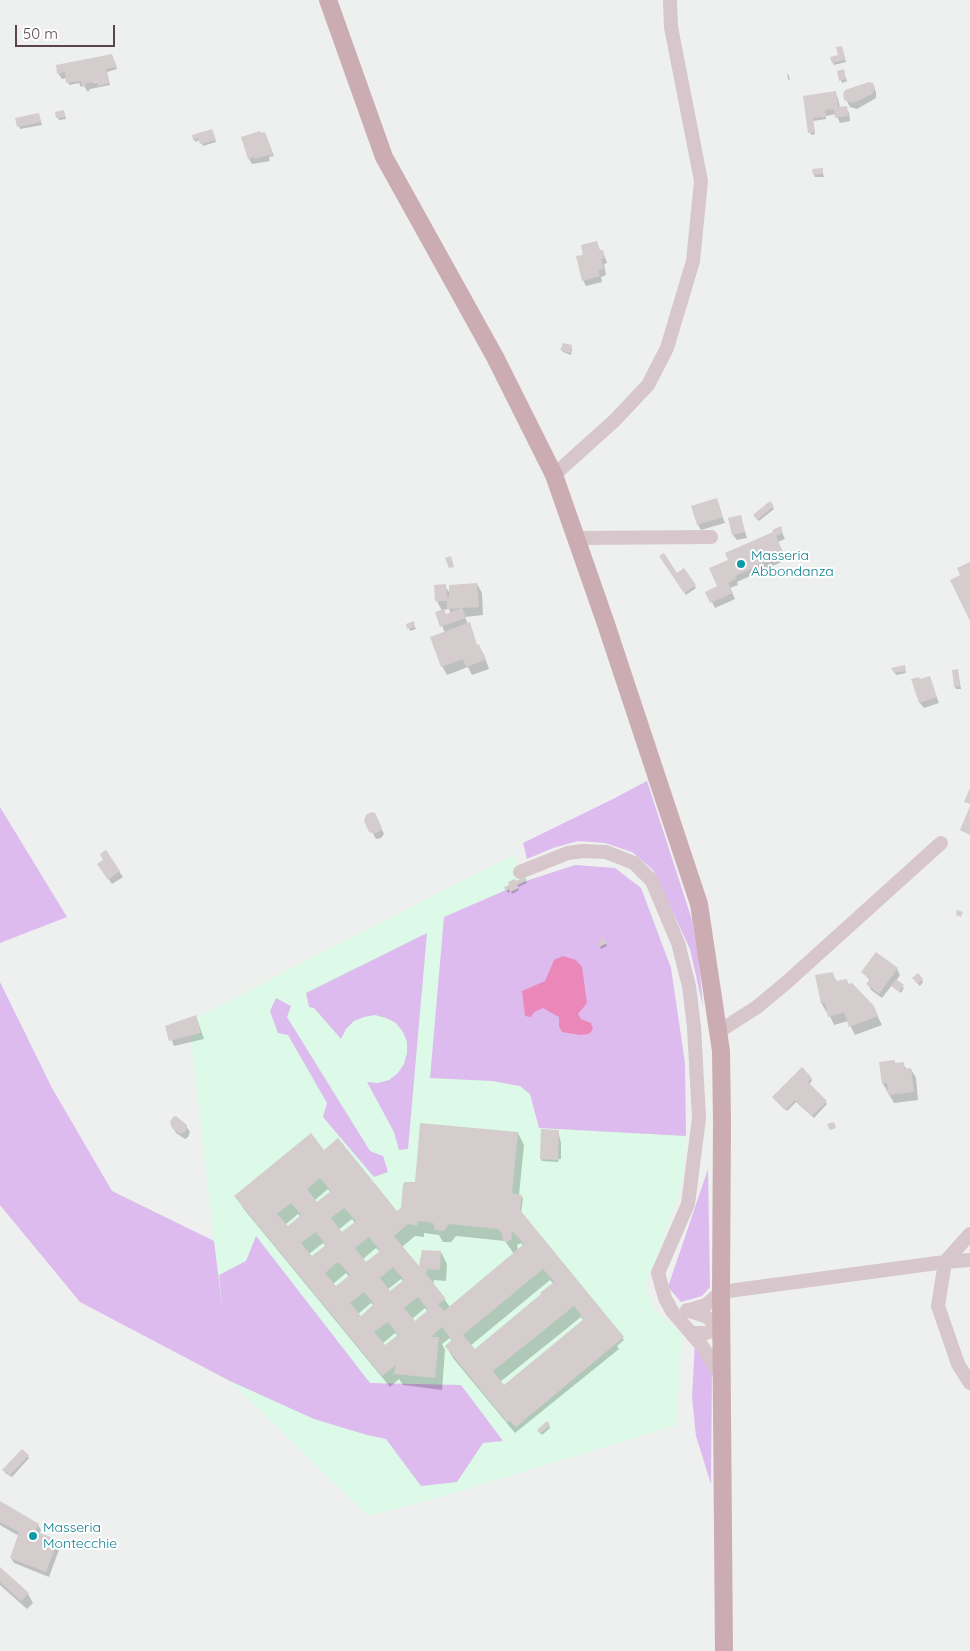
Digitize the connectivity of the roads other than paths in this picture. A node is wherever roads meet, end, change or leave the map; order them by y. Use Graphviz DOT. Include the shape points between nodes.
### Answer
graph roads {
  1 [pos="328,0"];
  2 [pos="670,0"];
  3 [pos="554,475"];
  4 [pos="711,537"];
  5 [pos="576,538"];
  6 [pos="941,843"];
  7 [pos="520,872"];
  8 [pos="718,1032"];
  9 [pos="970,1234"];
  10 [pos="970,1260"];
  11 [pos="945,1262"];
  12 [pos="721,1292"];
  13 [pos="670,1308"];
  14 [pos="690,1310"];
  15 [pos="721,1327"];
  16 [pos="692,1333"];
  17 [pos="722,1377"];
  18 [pos="970,1383"];
  19 [pos="724,1651"];
  1 -- 3 [label="main road" via="384,157 495,357"];
  2 -- 3 [label="street" via="671,27 700,181 693,260 667,348 648,385"];
  3 -- 5 [label="main road"];
  4 -- 5 [label="street"];
  5 -- 8 [label="main road" via="699,904"];
  6 -- 8 [label="street" via="787,982 757,1007"];
  7 -- 13 [label="street" via="584,850 606,852 634,863 652,881 678,943 689,986 699,1118 688,1204 658,1273"];
  8 -- 12 [label="main road" via="722,1121"];
  9 -- 11 [label="street"];
  10 -- 11 [label="street"];
  11 -- 12 [label="street"];
  11 -- 18 [label="street" via="938,1306 958,1364"];
  12 -- 14 [label="street" via="706,1304"];
  12 -- 15 [label="main road"];
  13 -- 14 [label="street"];
  13 -- 16 [label="street"];
  14 -- 15 [label="street"];
  15 -- 16 [label="street" via="706,1333"];
  15 -- 17 [label="main road"];
  16 -- 17 [label="street"];
  17 -- 19 [label="main road"];
}
